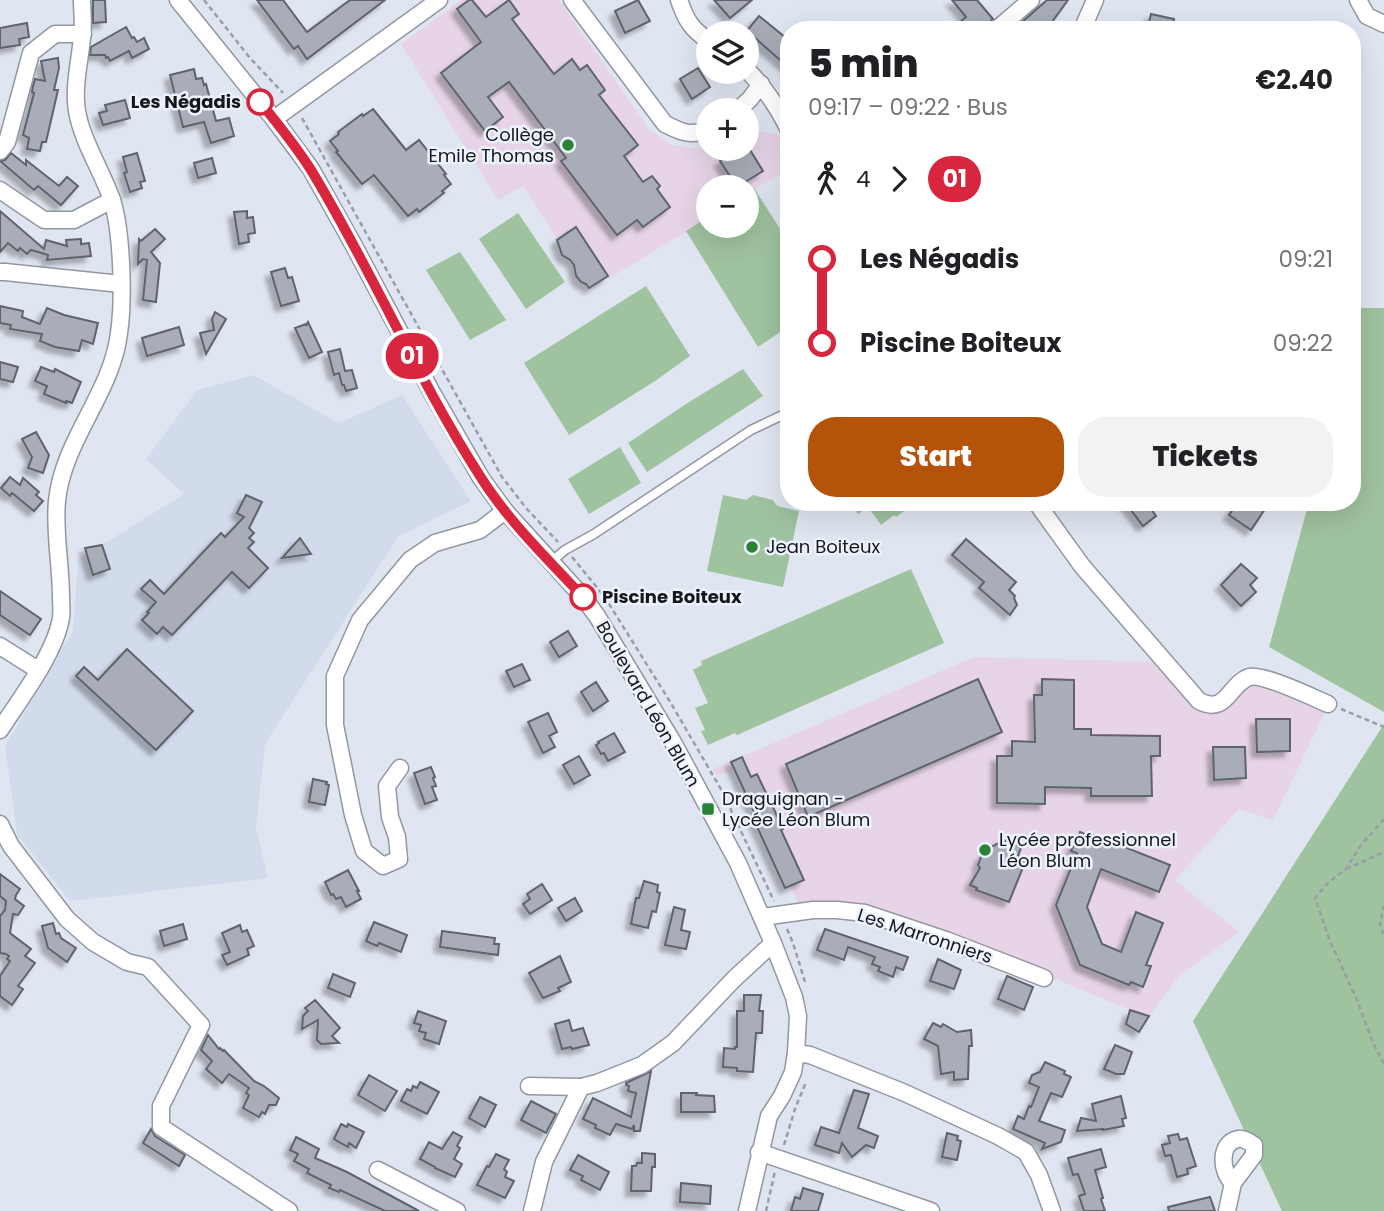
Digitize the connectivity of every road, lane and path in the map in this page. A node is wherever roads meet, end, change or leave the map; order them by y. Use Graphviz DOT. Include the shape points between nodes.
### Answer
graph roads {
  1 [pos="82,0"];
  2 [pos="178,0"];
  3 [pos="204,0"];
  4 [pos="439,0"];
  5 [pos="572,0"];
  6 [pos="679,0"];
  7 [pos="1031,0"];
  8 [pos="1095,0"];
  9 [pos="1358,0"];
  10 [pos="1006,21"];
  11 [pos="1086,21"];
  12 [pos="1384,24"];
  13 [pos="696,33"];
  14 [pos="83,34"];
  15 [pos="761,84"];
  16 [pos="751,98"];
  17 [pos="289,100"];
  18 [pos="297,111"];
  19 [pos="780,111"];
  20 [pos="274,119"];
  21 [pos="696,132"];
  22 [pos="0,151"];
  23 [pos="0,190"];
  24 [pos="112,200"];
  25 [pos="0,272"];
  26 [pos="121,284"];
  27 [pos="780,416"];
  28 [pos="505,510"];
  29 [pos="1042,511"];
  30 [pos="560,544"];
  31 [pos="551,562"];
  32 [pos="0,646"];
  33 [pos="38,670"];
  34 [pos="1328,704"];
  35 [pos="1384,727"];
  36 [pos="0,730"];
  37 [pos="400,768"];
  38 [pos="1384,819"];
  39 [pos="0,824"];
  40 [pos="1384,852"];
  41 [pos="1346,869"];
  42 [pos="1384,905"];
  43 [pos="761,917"];
  44 [pos="1384,936"];
  45 [pos="773,943"];
  46 [pos="1044,978"];
  47 [pos="796,1053"];
  48 [pos="1384,1064"];
  49 [pos="806,1080"];
  50 [pos="530,1086"];
  51 [pos="581,1087"];
  52 [pos="770,1155"];
  53 [pos="378,1170"];
  54 [pos="1233,1183"];
  55 [pos="289,1211"];
  56 [pos="457,1211"];
  57 [pos="532,1211"];
  58 [pos="747,1211"];
  59 [pos="757,1211"];
  60 [pos="766,1211"];
  61 [pos="931,1211"];
  62 [pos="1052,1211"];
  63 [pos="1227,1211"];
  1 -- 14 [label="street"];
  2 -- 20 [label="street, Boulevard Léon Blum"];
  3 -- 17 [label="path"];
  4 -- 20 [label="street"];
  5 -- 21 [label="street" via="665,124 683,133"];
  6 -- 13 [label="street"];
  7 -- 10 [label="street"];
  8 -- 11 [label="street"];
  9 -- 12 [label="street" via="1367,16"];
  14 -- 22 [label="street" via="55,34 31,53 7,142"];
  14 -- 24 [label="street" via="77,111"];
  15 -- 16 [label="street"];
  15 -- 19 [label="street"];
  18 -- 30 [label="path" via="502,477"];
  20 -- 28 [label="street, Boulevard Léon Blum" via="310,169 449,423"];
  23 -- 24 [label="street" via="44,220 74,220"];
  24 -- 26 [label="street"];
  25 -- 26 [label="street"];
  26 -- 33 [label="street" via="112,363 62,475 57,502 61,618"];
  27 -- 31 [label="lane" via="751,430"];
  28 -- 31 [label="street, Boulevard Léon Blum"];
  28 -- 37 [label="street" via="480,530 435,543 410,559 360,620 335,676 335,725 353,815 364,851 383,866 399,859 387,786"];
  29 -- 34 [label="street" via="1082,566 1199,701 1219,705 1251,676"];
  31 -- 43 [label="street, Boulevard Léon Blum" via="597,616 674,744 738,863"];
  32 -- 33 [label="street"];
  33 -- 36 [label="street"];
  34 -- 35 [label="path"];
  38 -- 41 [label="path"];
  39 -- 55 [label="street" via="11,846 67,919 93,942 127,962 148,967 201,1025 161,1106 162,1127"];
  40 -- 41 [label="path"];
  41 -- 48 [label="path" via="1315,898"];
  42 -- 44 [label="path" via="1380,925"];
  43 -- 45 [label="street, Boulevard Léon Blum"];
  43 -- 46 [label="street, Les Marronniers" via="813,910 865,913"];
  45 -- 47 [label="street, Boulevard Léon Blum" via="798,1016"];
  45 -- 51 [label="street" via="657,1055 618,1076"];
  47 -- 52 [label="street, Boulevard Léon Blum" via="793,1072 769,1116"];
  47 -- 62 [label="street" via="905,1093 1026,1152"];
  49 -- 52 [label="path"];
  50 -- 51 [label="street"];
  51 -- 57 [label="street" via="544,1162"];
  52 -- 58 [label="street, Boulevard Léon Blum"];
  52 -- 59 [label="street, Boulevard Léon Blum"];
  52 -- 60 [label="path" via="774,1173"];
  52 -- 61 [label="street"];
  53 -- 56 [label="street"];
  54 -- 63 [label="street"];
}
